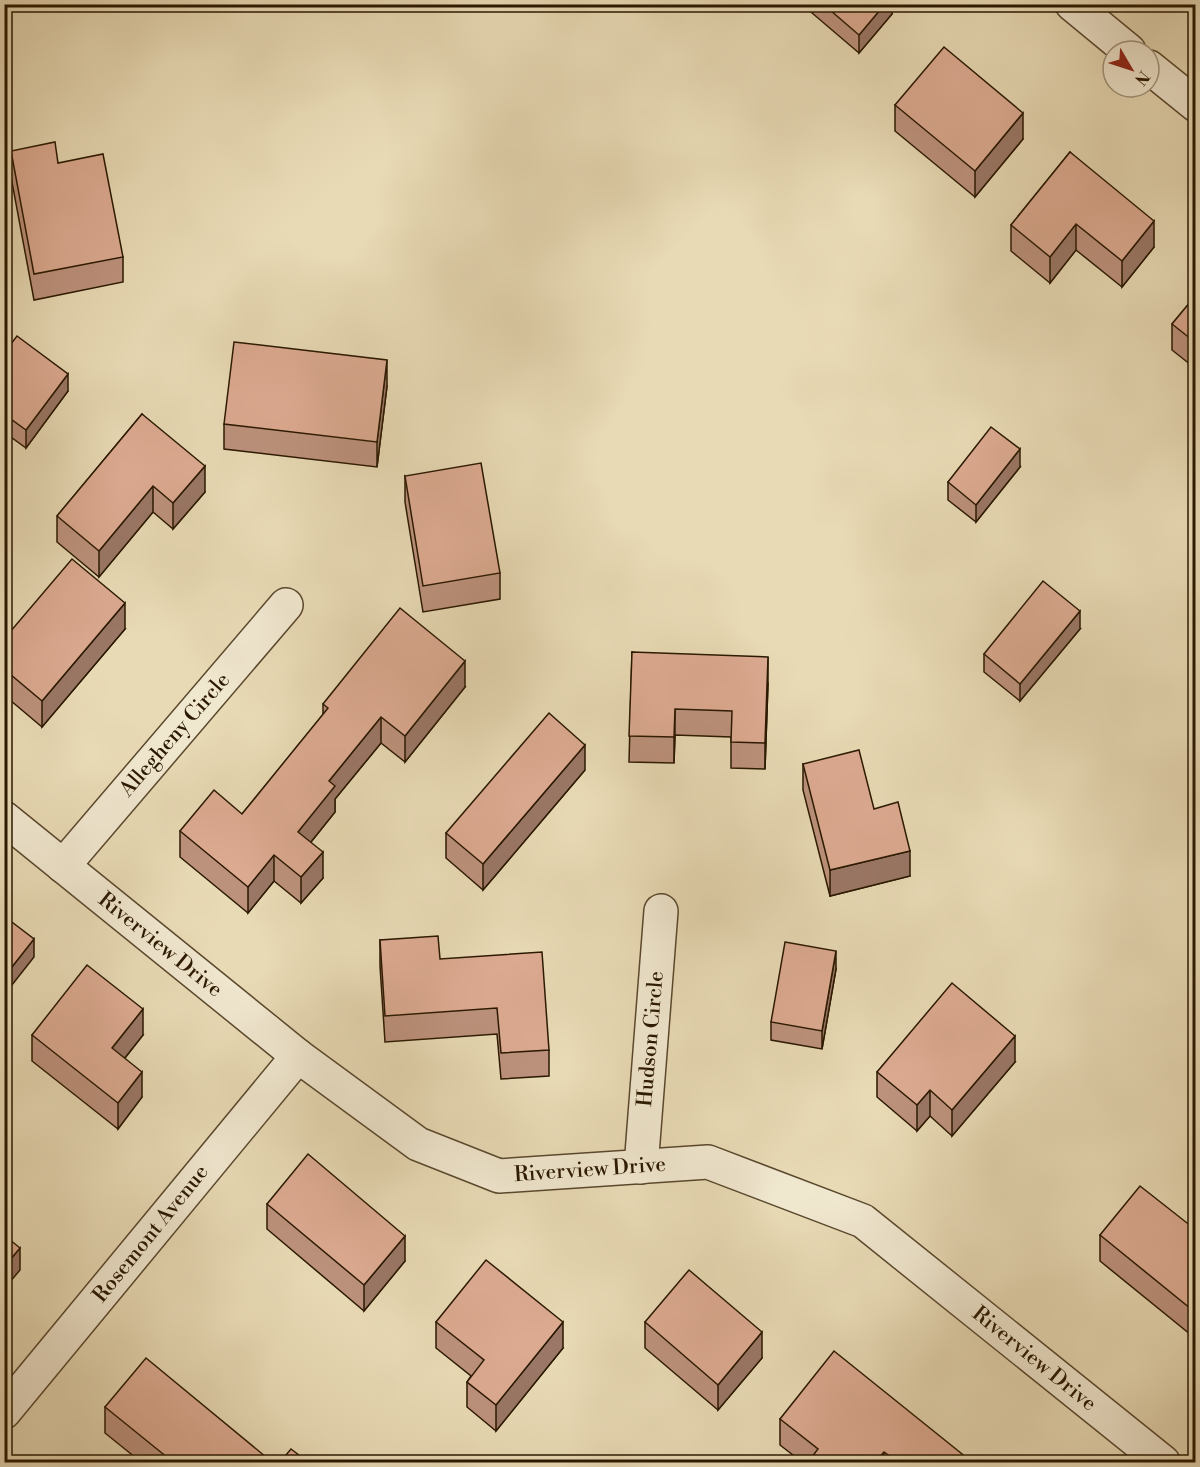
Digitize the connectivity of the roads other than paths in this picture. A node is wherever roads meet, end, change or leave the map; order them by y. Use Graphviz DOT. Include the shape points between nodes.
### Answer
graph roads {
  1 [pos="1072,4"];
  2 [pos="1114,39"];
  3 [pos="1161,77"];
  4 [pos="1196,105"];
  5 [pos="286,605"];
  6 [pos="4,818"];
  7 [pos="63,866"];
  8 [pos="661,911"];
  9 [pos="297,1056"];
  10 [pos="641,1167"];
  11 [pos="4,1412"];
  12 [pos="1162,1462"];
  1 -- 2 [label="street"];
  3 -- 4 [label="street"];
  5 -- 7 [label="street, Allegheny Circle"];
  6 -- 7 [label="street, Riverview Drive"];
  7 -- 9 [label="street, Riverview Drive"];
  8 -- 10 [label="street, Hudson Circle"];
  9 -- 10 [label="street, Riverview Drive" via="418,1144 499,1176"];
  9 -- 11 [label="street, Rosemont Avenue"];
  10 -- 12 [label="street, Riverview Drive" via="708,1162 863,1221"];
}
